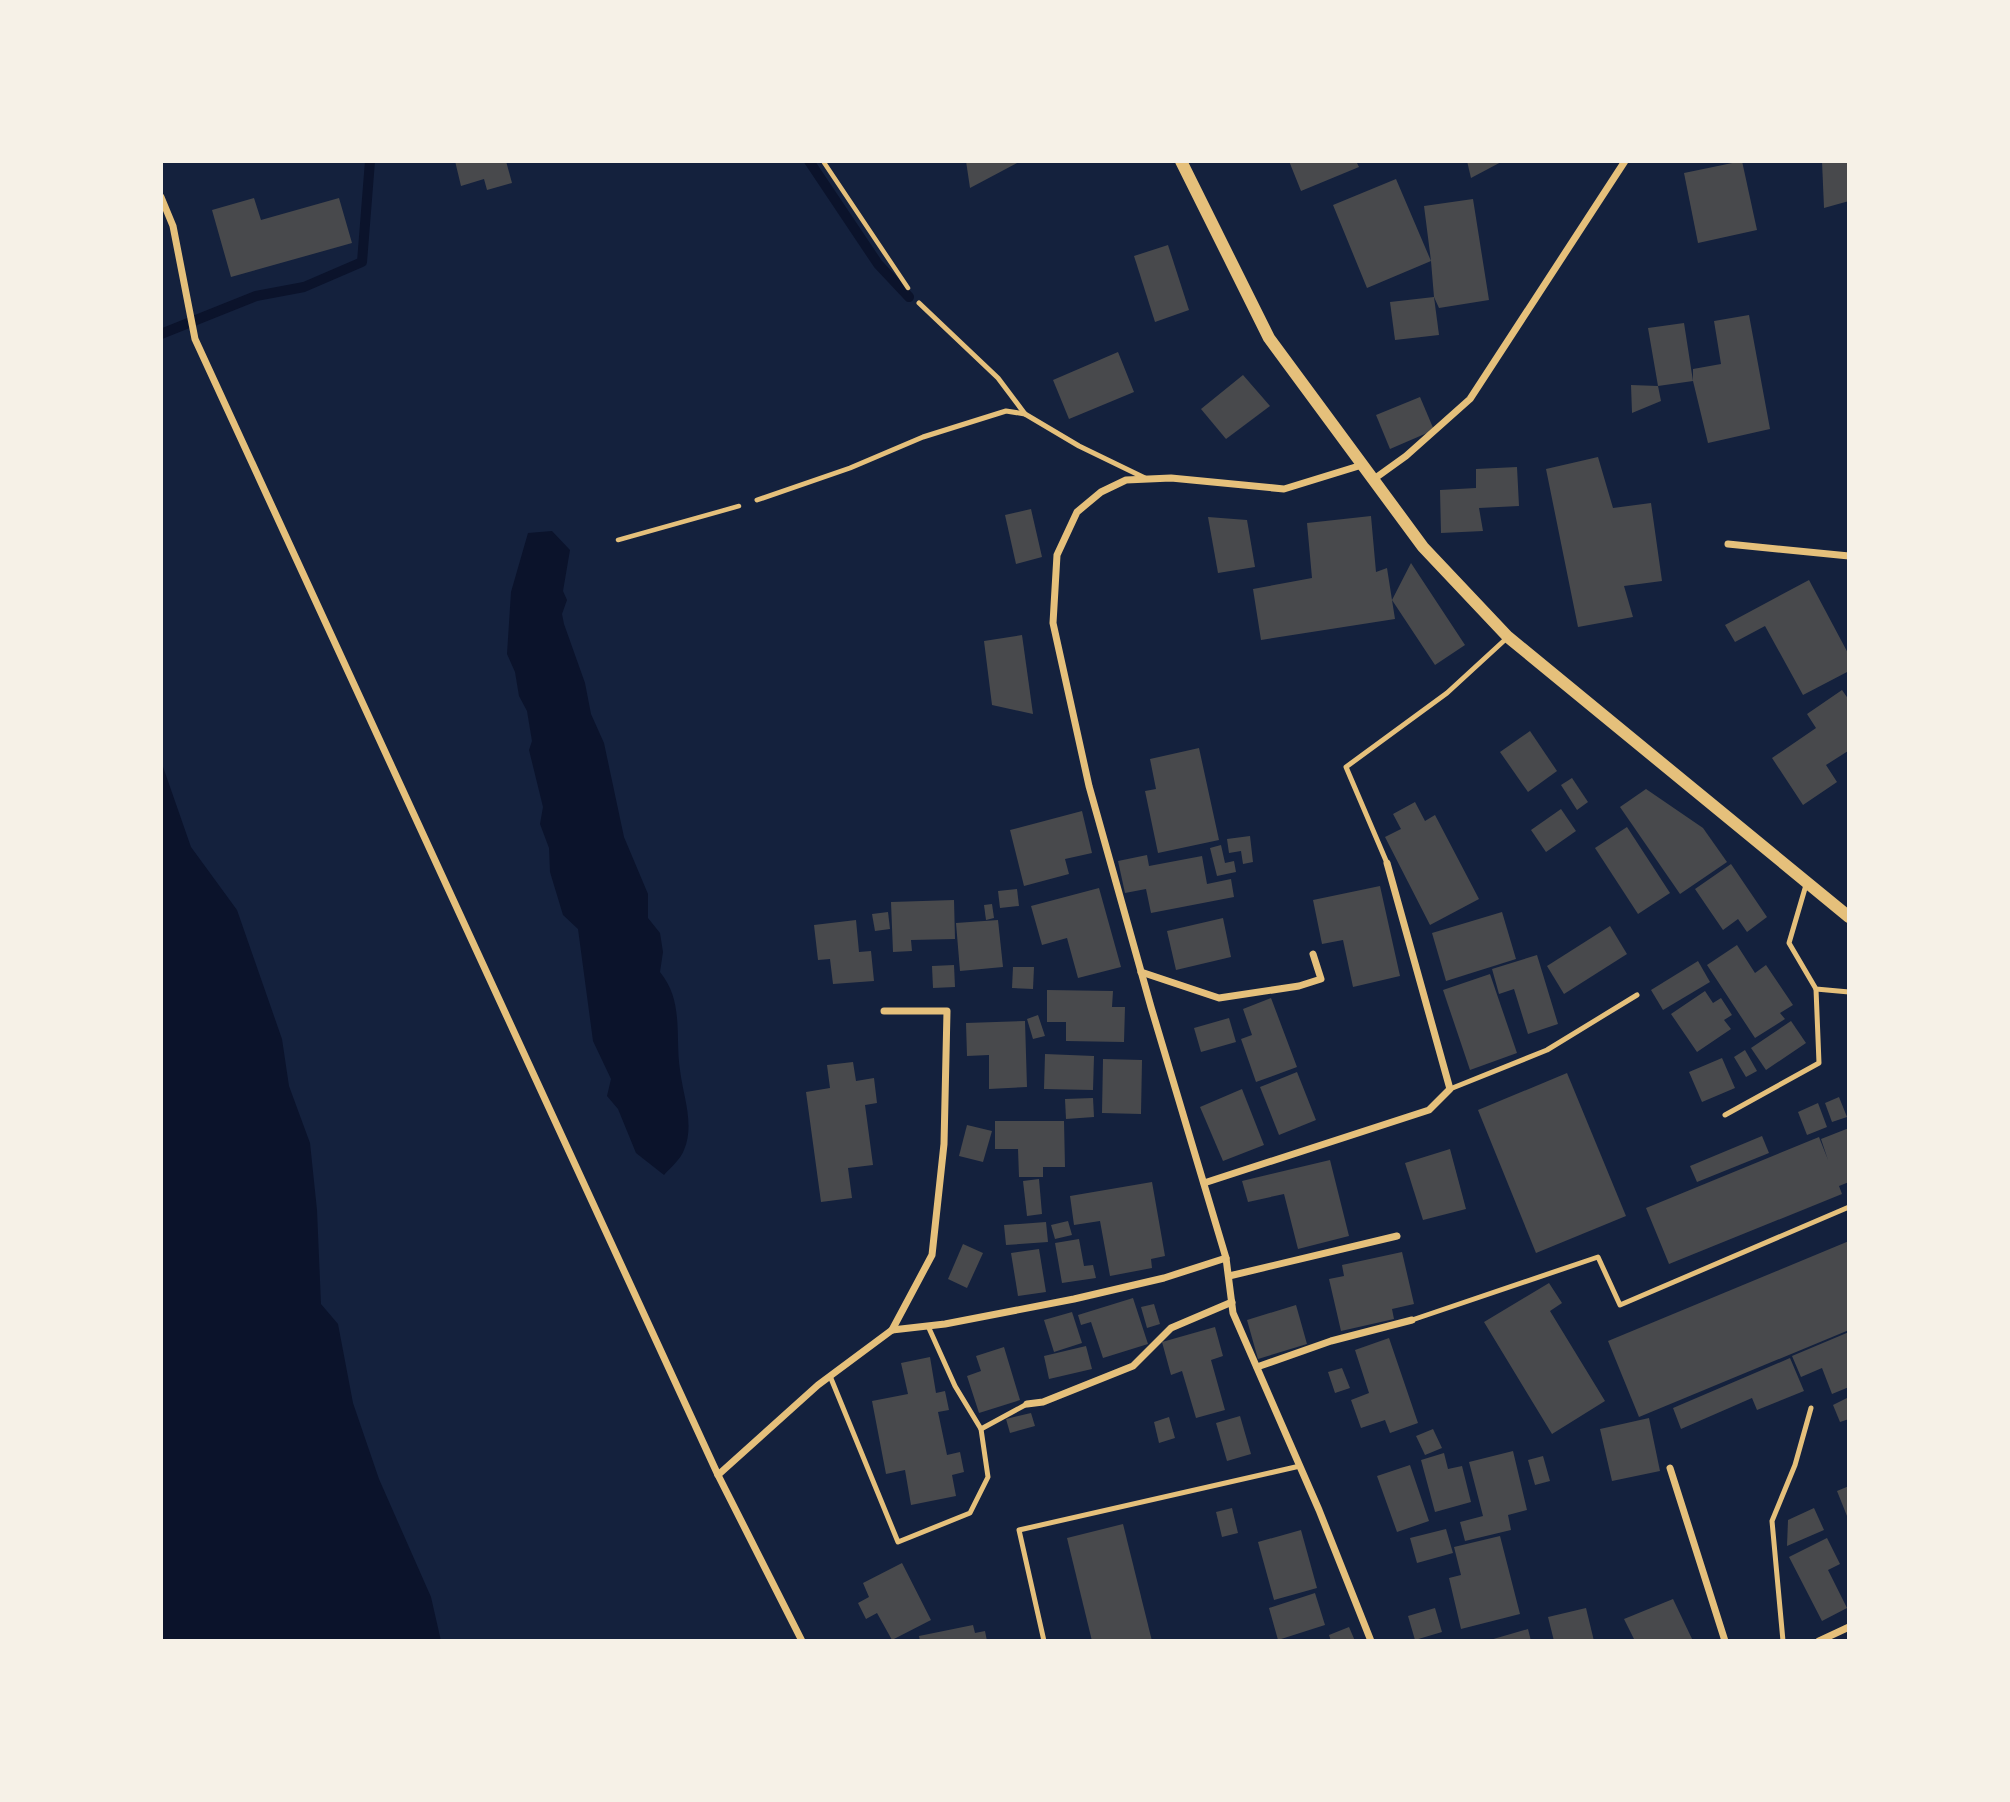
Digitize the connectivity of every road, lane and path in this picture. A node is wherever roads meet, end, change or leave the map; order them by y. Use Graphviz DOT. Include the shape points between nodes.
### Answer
graph roads {
  1 [pos="823,161"];
  2 [pos="1181,161"];
  3 [pos="1625,161"];
  4 [pos="161,197"];
  5 [pos="919,303"];
  6 [pos="1026,414"];
  7 [pos="1362,465"];
  8 [pos="1148,479"];
  9 [pos="1374,479"];
  10 [pos="757,500"];
  11 [pos="618,540"];
  12 [pos="1728,544"];
  13 [pos="1849,556"];
  14 [pos="1508,637"];
  15 [pos="1387,863"];
  16 [pos="1807,882"];
  17 [pos="1849,917"];
  18 [pos="1313,954"];
  19 [pos="1141,972"];
  20 [pos="1816,989"];
  21 [pos="1849,992"];
  22 [pos="1637,995"];
  23 [pos="884,1011"];
  24 [pos="1450,1089"];
  25 [pos="1725,1115"];
  26 [pos="1204,1183"];
  27 [pos="1849,1207"];
  28 [pos="1397,1236"];
  29 [pos="1227,1258"];
  30 [pos="1229,1276"];
  31 [pos="1232,1303"];
  32 [pos="1412,1320"];
  33 [pos="928,1326"];
  34 [pos="892,1330"];
  35 [pos="1257,1367"];
  36 [pos="830,1376"];
  37 [pos="1027,1404"];
  38 [pos="1811,1408"];
  39 [pos="981,1429"];
  40 [pos="1300,1466"];
  41 [pos="1670,1468"];
  42 [pos="718,1475"];
  43 [pos="1849,1626"];
  44 [pos="802,1641"];
  45 [pos="1044,1641"];
  46 [pos="1371,1641"];
  47 [pos="1725,1641"];
  48 [pos="1783,1641"];
  49 [pos="1819,1641"];
  1 -- 5 [label="path"];
  2 -- 7 [label="street" via="1269,338"];
  3 -- 9 [label="street" via="1470,399"];
  4 -- 42 [label="street" via="173,226 195,339"];
  5 -- 6 [label="lane" via="998,378"];
  6 -- 8 [label="lane"];
  6 -- 10 [label="lane" via="1006,411 935,433"];
  7 -- 8 [label="street" via="1284,489"];
  7 -- 9 [label="street"];
  8 -- 19 [label="street" via="1126,480 1101,492 1077,512 1057,555 1052,622 1089,786"];
  9 -- 14 [label="street" via="1423,547"];
  10 -- 11 [label="path"];
  12 -- 13 [label="street"];
  14 -- 15 [label="lane" via="1447,693 1346,767"];
  14 -- 16 [label="street"];
  15 -- 24 [label="street"];
  16 -- 17 [label="street"];
  16 -- 20 [label="lane" via="1790,943"];
  18 -- 19 [label="street" via="1321,979 1219,998"];
  19 -- 26 [label="street"];
  20 -- 21 [label="lane"];
  20 -- 25 [label="lane" via="1819,1063"];
  22 -- 24 [label="lane" via="1547,1049"];
  23 -- 34 [label="street" via="947,1011 944,1144 932,1255"];
  24 -- 26 [label="street" via="1429,1110"];
  26 -- 29 [label="street"];
  27 -- 32 [label="lane" via="1620,1305 1598,1257"];
  28 -- 30 [label="street"];
  29 -- 30 [label="street"];
  29 -- 33 [label="street" via="1074,1299"];
  30 -- 31 [label="street"];
  31 -- 35 [label="street"];
  31 -- 37 [label="street" via="1171,1328 1133,1366 1043,1402"];
  32 -- 35 [label="street"];
  33 -- 34 [label="street"];
  33 -- 39 [label="lane"];
  34 -- 36 [label="street"];
  35 -- 40 [label="street"];
  36 -- 39 [label="lane" via="898,1542 970,1513 988,1477"];
  36 -- 42 [label="street"];
  37 -- 39 [label="lane"];
  38 -- 48 [label="lane" via="1772,1521"];
  40 -- 45 [label="lane" via="1019,1530"];
  40 -- 46 [label="street"];
  41 -- 47 [label="street"];
  42 -- 44 [label="street"];
  43 -- 49 [label="street"];
}
